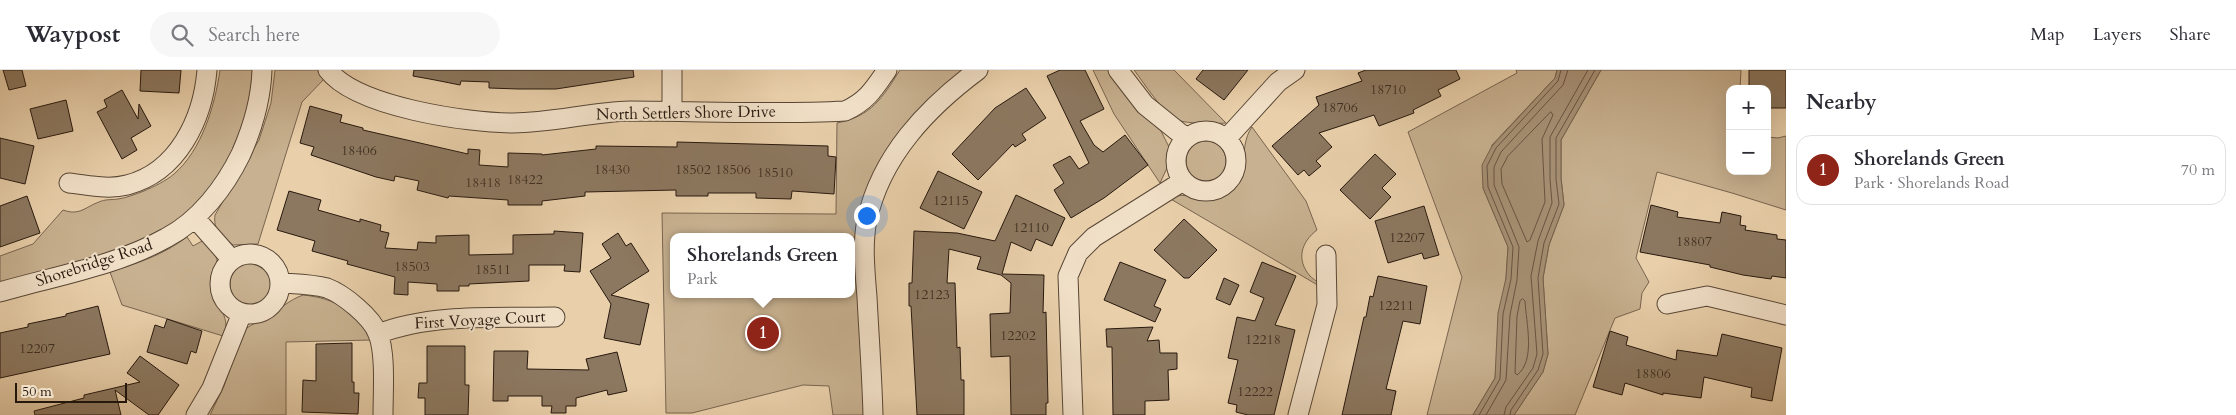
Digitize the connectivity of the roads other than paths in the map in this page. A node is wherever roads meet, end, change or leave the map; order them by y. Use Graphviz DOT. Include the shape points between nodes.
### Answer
graph roads {
  1 [pos="207,70"];
  2 [pos="262,70"];
  3 [pos="328,70"];
  4 [pos="672,70"];
  5 [pos="887,70"];
  6 [pos="978,70"];
  7 [pos="1118,70"];
  8 [pos="1296,70"];
  9 [pos="672,111"];
  10 [pos="1186,138"];
  11 [pos="1227,138"];
  12 [pos="1183,181"];
  13 [pos="69,183"];
  14 [pos="195,218"];
  15 [pos="1326,255"];
  16 [pos="232,260"];
  17 [pos="281,284"];
  18 [pos="0,292"];
  19 [pos="1667,304"];
  20 [pos="242,313"];
  21 [pos="1786,315"];
  22 [pos="555,317"];
  23 [pos="378,334"];
  24 [pos="196,415"];
  25 [pos="383,415"];
  26 [pos="873,415"];
  27 [pos="1073,415"];
  28 [pos="1298,415"];
  1 -- 13 [label="street" via="194,124 184,143 160,170 126,186"];
  2 -- 14 [label="street, Shorebridge Road" via="258,107 251,132 236,164"];
  3 -- 9 [label="street, North Settlers Shore Drive" via="347,88 401,107 452,118 513,123 589,114"];
  4 -- 9 [label="street"];
  5 -- 9 [label="street, North Settlers Shore Drive" via="870,96 846,111"];
  6 -- 26 [label="street" via="930,110 903,142 878,184 867,222 865,264"];
  7 -- 10 [label="street" via="1145,105"];
  8 -- 11 [label="street" via="1278,82"];
  10 -- 11 [label="street" via="1207,130"];
  10 -- 12 [label="street" via="1178,148 1175,160"];
  11 -- 12 [label="street" via="1237,157 1231,179 1221,188 1210,191 1198,190"];
  12 -- 27 [label="street" via="1094,237 1078,254 1068,276"];
  14 -- 16 [label="street"];
  14 -- 18 [label="street, Shorebridge Road" via="167,238 139,250"];
  15 -- 28 [label="street" via="1327,305"];
  16 -- 17 [label="street" via="241,255 264,257 276,268"];
  16 -- 20 [label="street" via="223,270 222,296 229,306"];
  17 -- 20 [label="street" via="272,306 262,312"];
  17 -- 23 [label="street" via="328,289 365,314"];
  19 -- 21 [label="street" via="1706,296"];
  20 -- 24 [label="street" via="212,388"];
  22 -- 23 [label="street, First Voyage Court" via="425,320"];
  23 -- 25 [label="street"];
}
